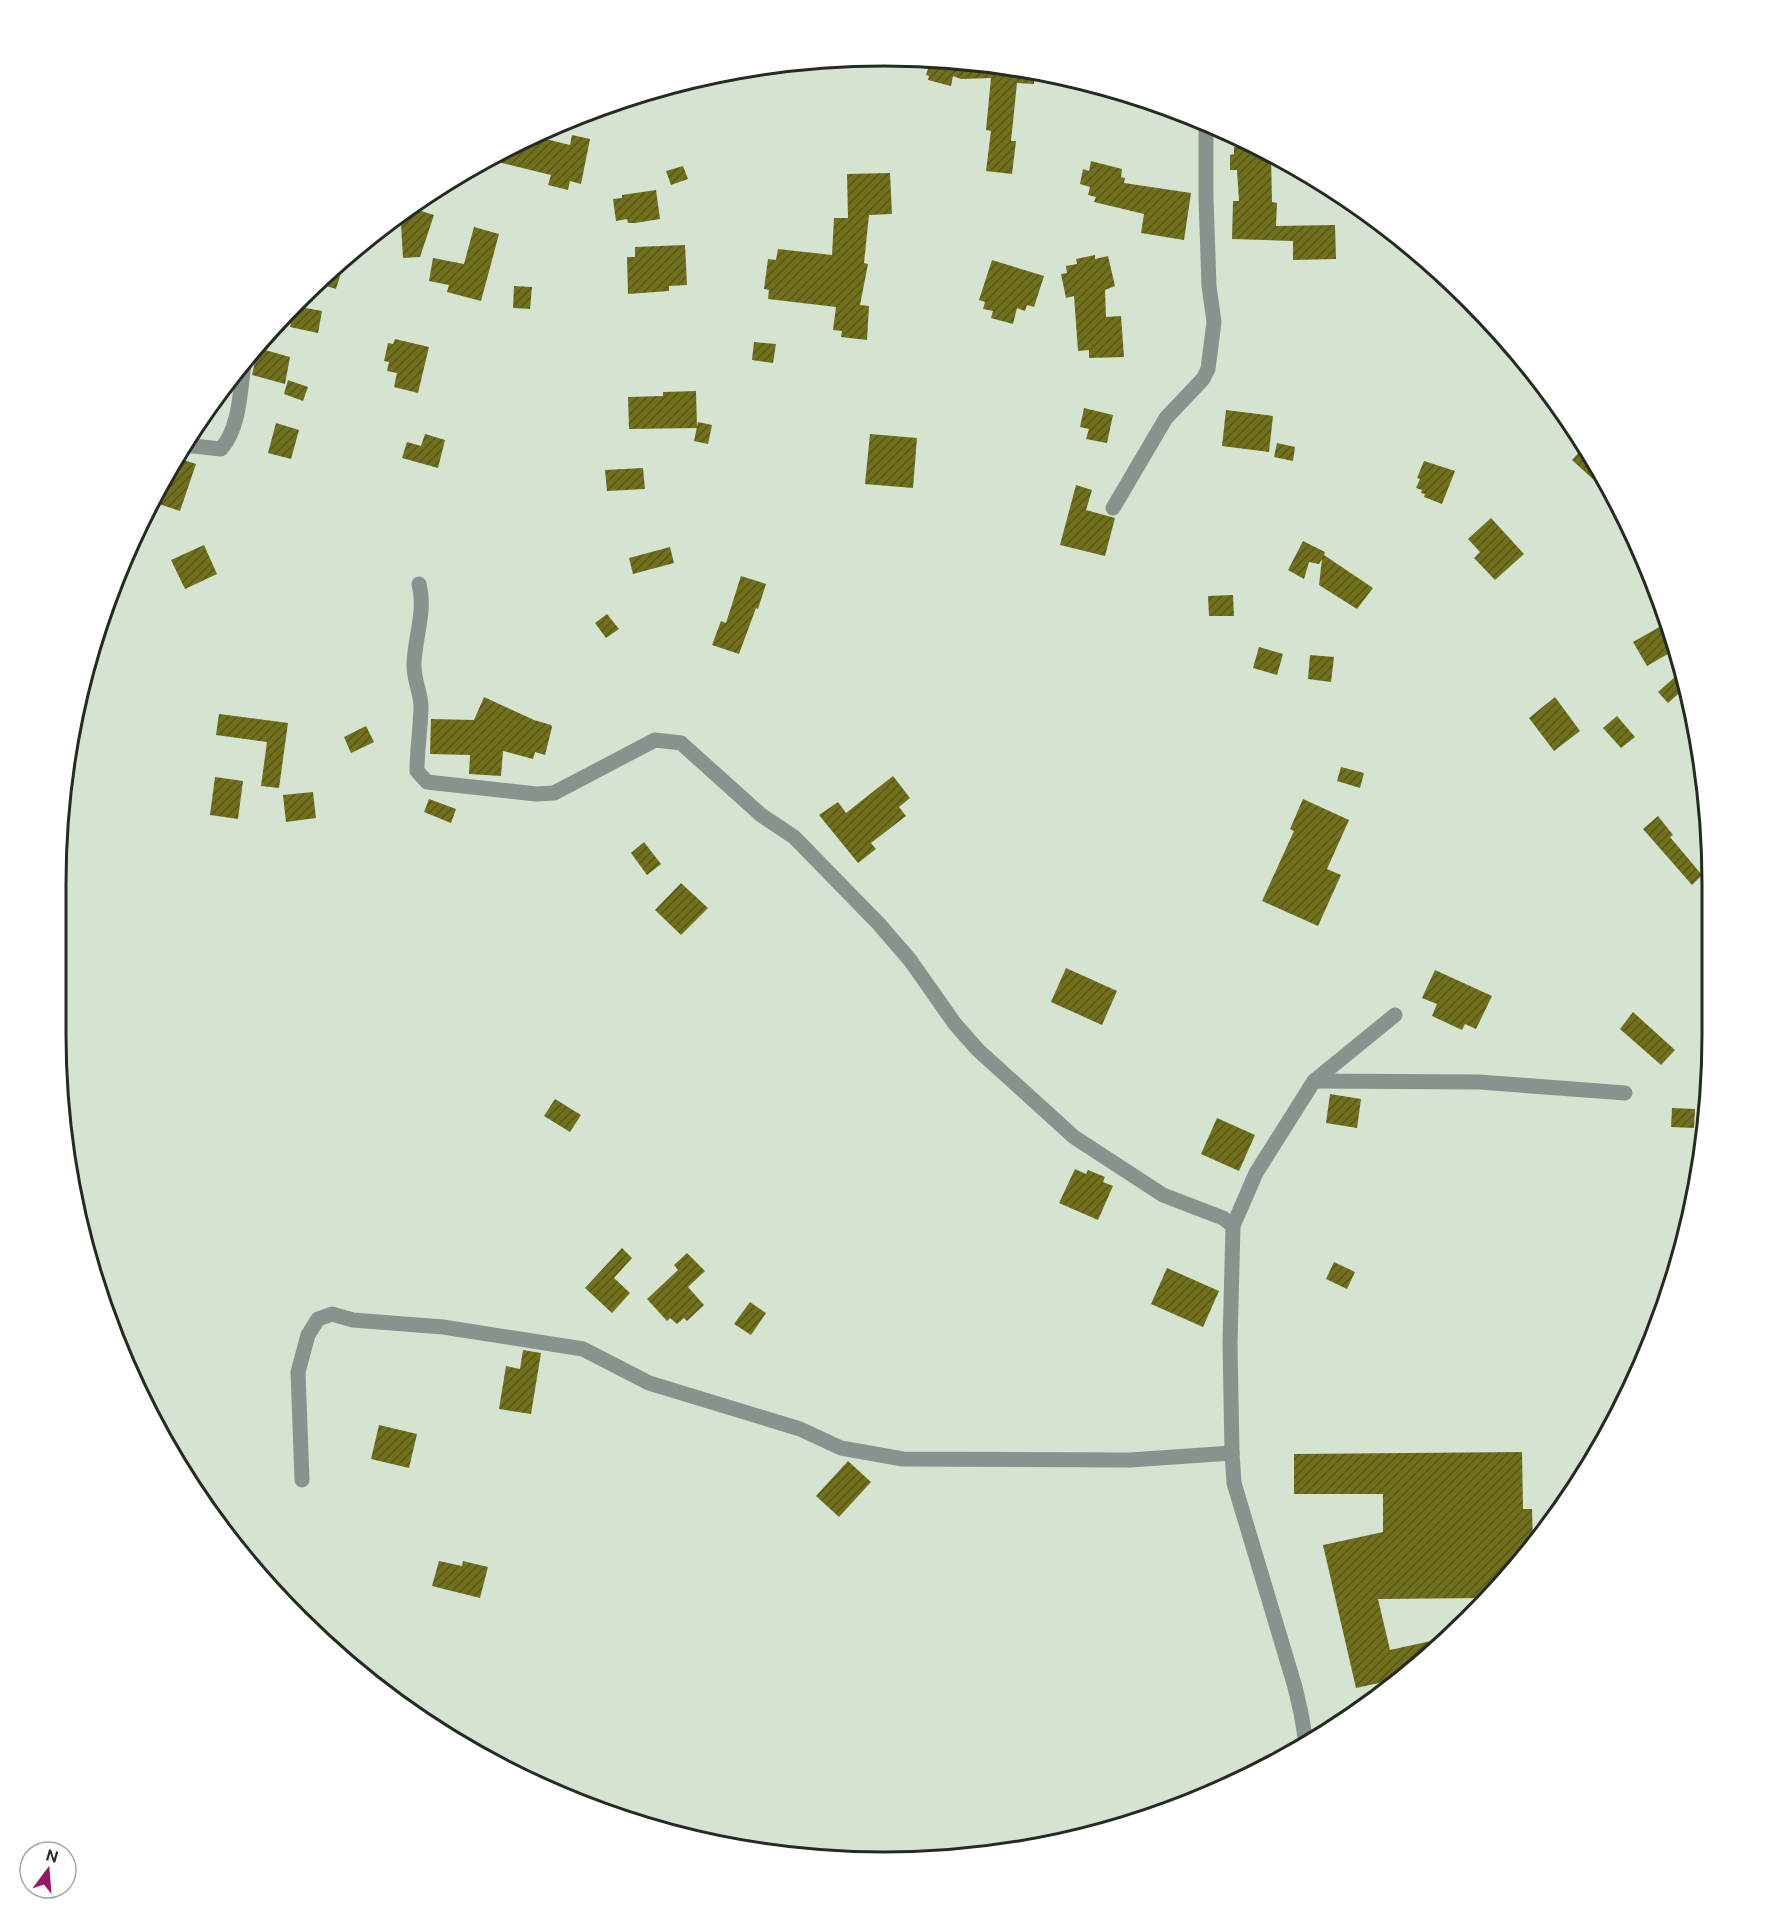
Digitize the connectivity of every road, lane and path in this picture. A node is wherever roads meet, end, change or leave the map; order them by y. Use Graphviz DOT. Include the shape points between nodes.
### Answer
graph roads {
  1 [pos="1206,132"];
  2 [pos="242,378"];
  3 [pos="194,446"];
  4 [pos="1113,508"];
  5 [pos="419,584"];
  6 [pos="1395,1015"];
  7 [pos="1314,1082"];
  8 [pos="1625,1093"];
  9 [pos="1233,1226"];
  10 [pos="1232,1453"];
  11 [pos="302,1480"];
  12 [pos="1305,1735"];
  1 -- 4 [label="street" via="1209,286 1214,321 1208,369 1166,418"];
  2 -- 3 [label="street" via="227,442 221,449"];
  5 -- 9 [label="street" via="422,594 414,666 421,705 417,771 427,782 554,793 655,740 681,743 761,815 808,851 878,922 978,1050 1074,1137 1163,1195 1223,1218"];
  6 -- 7 [label="street"];
  7 -- 8 [label="street" via="1479,1083"];
  7 -- 9 [label="street" via="1256,1173"];
  9 -- 10 [label="street"];
  10 -- 11 [label="street" via="1130,1460 903,1459 841,1448 800,1429 649,1383 583,1349 443,1327 353,1320 332,1314 318,1319 308,1335 298,1372"];
  10 -- 12 [label="street" via="1234,1483 1295,1687"];
}
